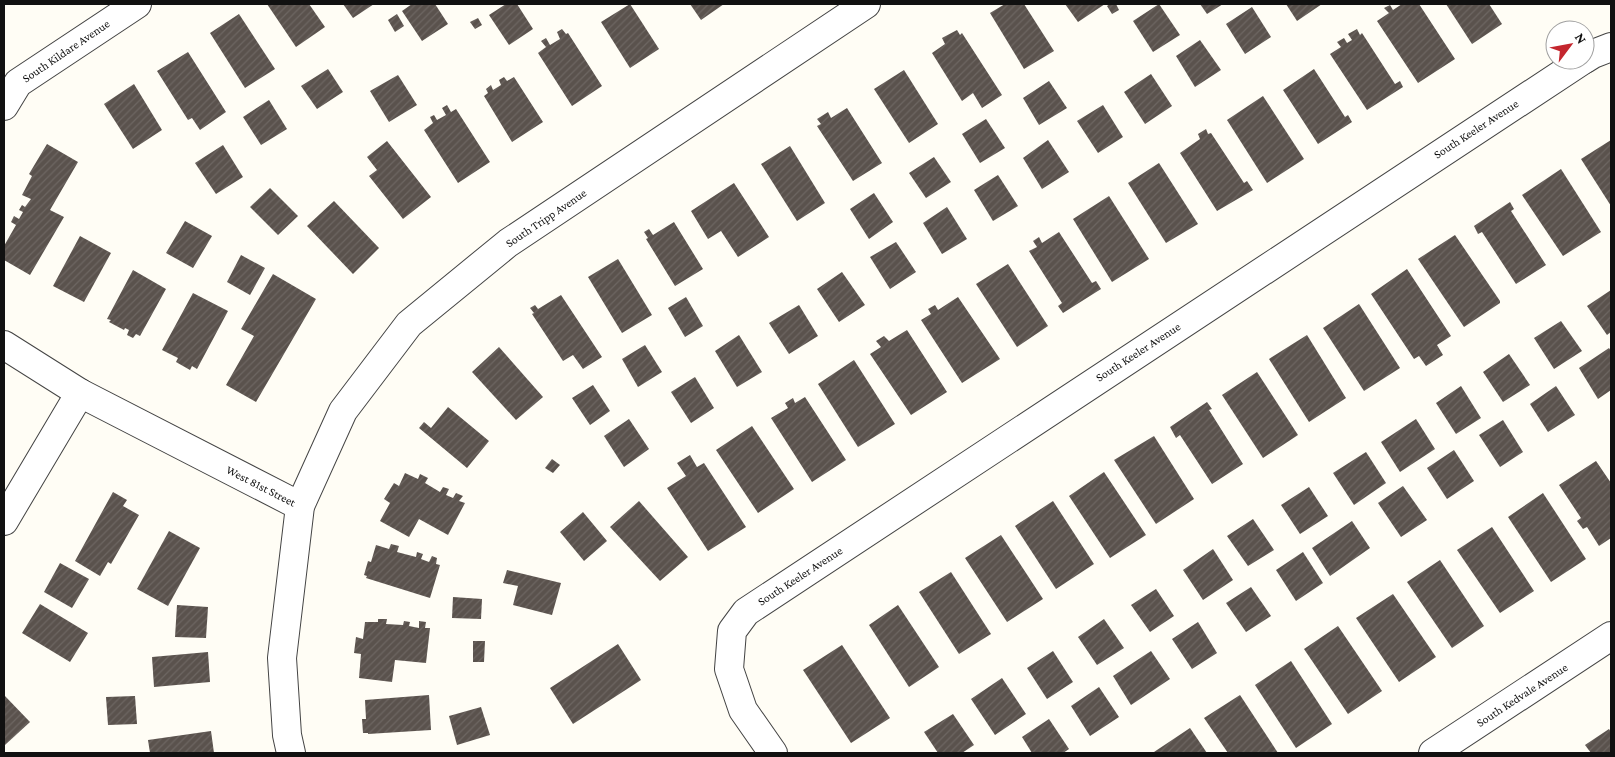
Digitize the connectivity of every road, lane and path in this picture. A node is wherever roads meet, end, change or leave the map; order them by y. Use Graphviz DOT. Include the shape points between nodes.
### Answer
graph roads {
  1 [pos="137,4"];
  2 [pos="866,4"];
  3 [pos="1611,48"];
  4 [pos="1595,53"];
  5 [pos="1567,70"];
  6 [pos="4,106"];
  7 [pos="4,345"];
  8 [pos="80,393"];
  9 [pos="300,506"];
  10 [pos="4,521"];
  11 [pos="1611,636"];
  12 [pos="291,753"];
  13 [pos="773,753"];
  14 [pos="1433,753"];
  1 -- 6 [label="street, South Kildare Avenue" via="18,83"];
  2 -- 9 [label="street, South Tripp Avenue" via="508,243 409,324 344,411"];
  3 -- 4 [label="street, South Keeler Avenue"];
  5 -- 13 [label="street, South Keeler Avenue" via="746,612 732,631 729,669 744,710"];
  7 -- 8 [label="street, West 81st Street"];
  8 -- 9 [label="street, West 81st Street"];
  8 -- 10 [label="street"];
  9 -- 12 [label="street, West 81st Street" via="282,658"];
  11 -- 14 [label="street, South Kedvale Avenue"];
}
